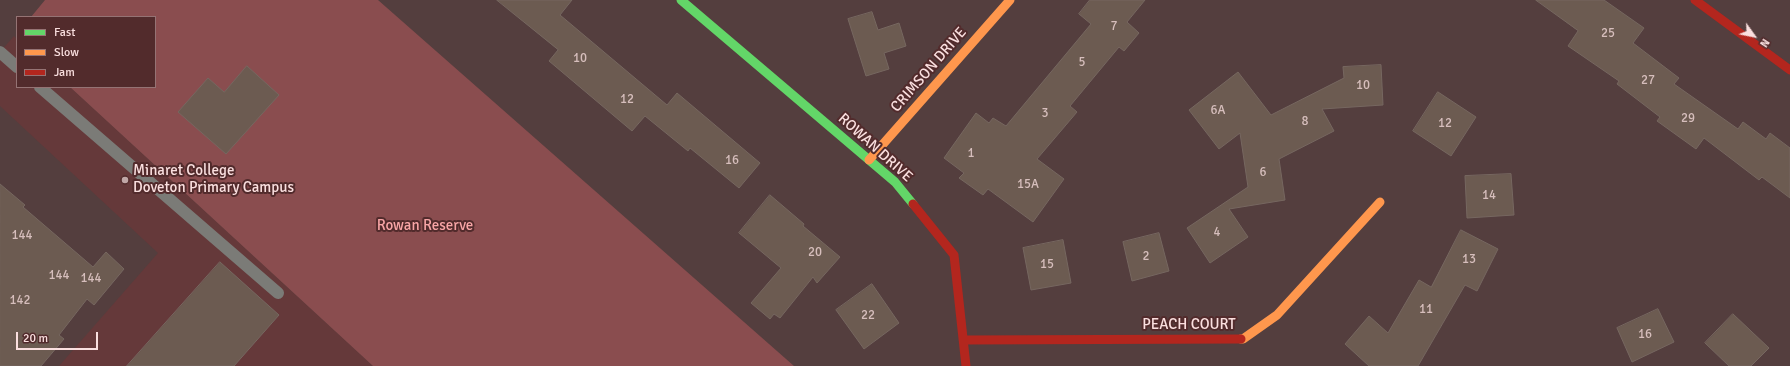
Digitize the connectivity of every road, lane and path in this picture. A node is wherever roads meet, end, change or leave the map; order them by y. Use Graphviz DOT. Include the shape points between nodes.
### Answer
graph roads {
  1 [pos="682,0"];
  2 [pos="1010,0"];
  3 [pos="1695,0"];
  4 [pos="0,52"];
  5 [pos="16,66"];
  6 [pos="1790,70"];
  7 [pos="41,88"];
  8 [pos="869,160"];
  9 [pos="1380,202"];
  10 [pos="278,293"];
  11 [pos="964,340"];
  12 [pos="966,366"];
  1 -- 8 [label="street, ROWAN DRIVE"];
  2 -- 8 [label="street, CRIMSON DRIVE"];
  3 -- 6 [label="street"];
  4 -- 5 [label="lane"];
  7 -- 10 [label="lane"];
  8 -- 11 [label="street, ROWAN DRIVE" via="895,182 954,255"];
  9 -- 11 [label="street, PEACH COURT" via="1277,315 1243,339"];
  11 -- 12 [label="street, ROWAN DRIVE"];
}
